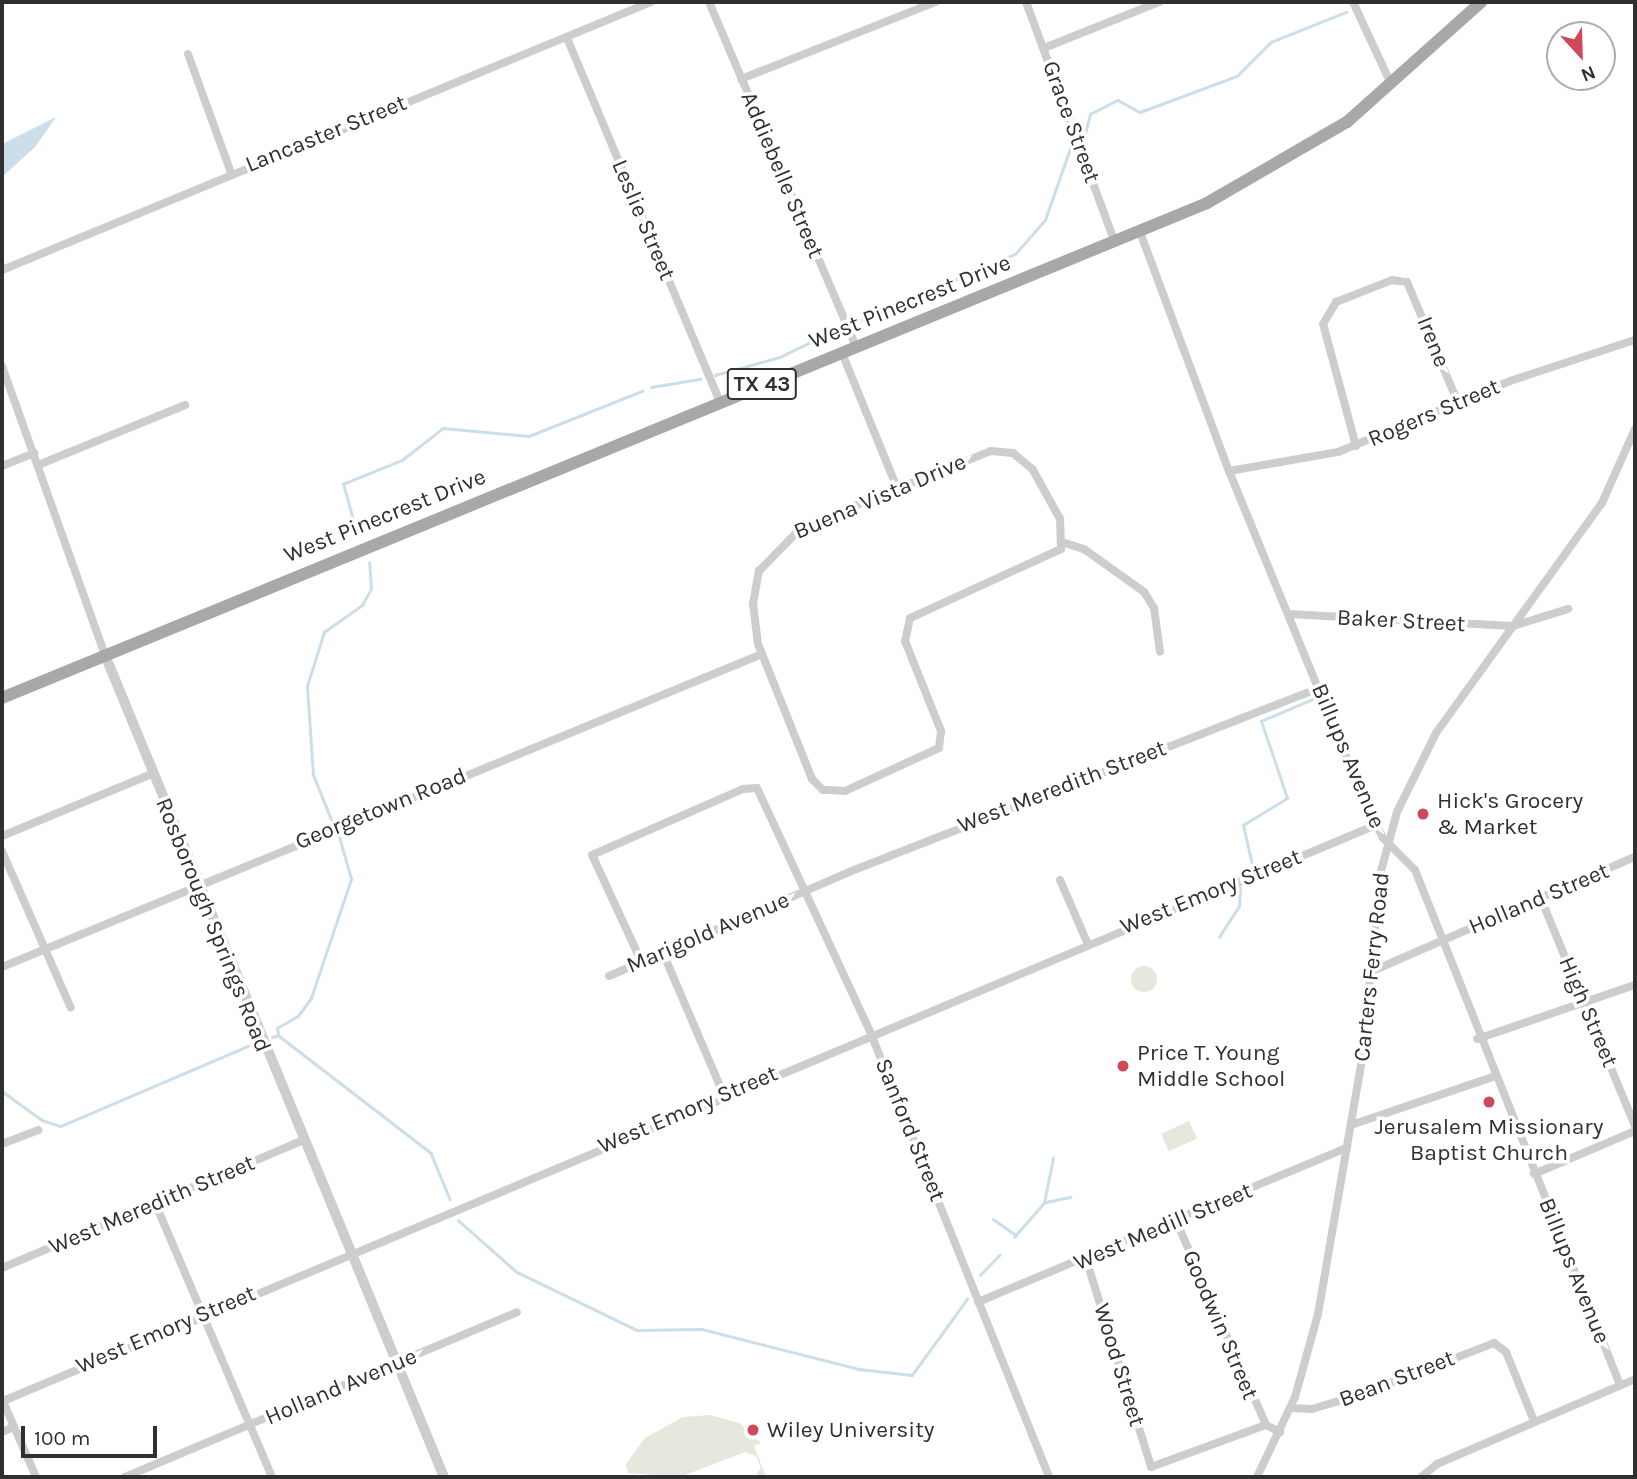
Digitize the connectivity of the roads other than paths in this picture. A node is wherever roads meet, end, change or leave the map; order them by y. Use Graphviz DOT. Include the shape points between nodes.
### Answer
graph roads {
  1 [pos="651,2"];
  2 [pos="709,2"];
  3 [pos="936,2"];
  4 [pos="1026,2"];
  5 [pos="1159,2"];
  6 [pos="1353,2"];
  7 [pos="1481,2"];
  8 [pos="567,38"];
  9 [pos="1044,48"];
  10 [pos="188,54"];
  11 [pos="741,79"];
  12 [pos="1393,86"];
  13 [pos="231,173"];
  14 [pos="1140,232"];
  15 [pos="1115,242"];
  16 [pos="2,270"];
  17 [pos="1635,340"];
  18 [pos="856,347"];
  19 [pos="842,353"];
  20 [pos="2,366"];
  21 [pos="720,402"];
  22 [pos="1458,402"];
  23 [pos="185,405"];
  24 [pos="1635,429"];
  25 [pos="1356,446"];
  26 [pos="34,453"];
  27 [pos="38,465"];
  28 [pos="2,466"];
  29 [pos="1229,471"];
  30 [pos="897,488"];
  31 [pos="1062,542"];
  32 [pos="1568,609"];
  33 [pos="1289,614"];
  34 [pos="1513,626"];
  35 [pos="1160,652"];
  36 [pos="762,654"];
  37 [pos="105,655"];
  38 [pos="1319,688"];
  39 [pos="2,698"];
  40 [pos="152,774"];
  41 [pos="1376,825"];
  42 [pos="2,836"];
  43 [pos="1388,842"];
  44 [pos="2,851"];
  45 [pos="1635,858"];
  46 [pos="1060,880"];
  47 [pos="196,884"];
  48 [pos="807,891"];
  49 [pos="1541,899"];
  50 [pos="1442,941"];
  51 [pos="1087,942"];
  52 [pos="46,948"];
  53 [pos="663,953"];
  54 [pos="642,962"];
  55 [pos="2,967"];
  56 [pos="1370,972"];
  57 [pos="609,976"];
  58 [pos="1635,985"];
  59 [pos="1586,1004"];
  60 [pos="71,1008"];
  61 [pos="871,1034"];
  62 [pos="1477,1039"];
  63 [pos="1493,1077"];
  64 [pos="724,1095"];
  65 [pos="1351,1125"];
  66 [pos="1635,1129"];
  67 [pos="38,1130"];
  68 [pos="301,1142"];
  69 [pos="2,1144"];
  70 [pos="1346,1149"];
  71 [pos="1534,1174"];
  72 [pos="156,1205"];
  73 [pos="1177,1223"];
  74 [pos="347,1254"];
  75 [pos="1086,1259"];
  76 [pos="2,1268"];
  77 [pos="978,1302"];
  78 [pos="517,1312"];
  79 [pos="204,1313"];
  80 [pos="393,1365"];
  81 [pos="1635,1379"];
  82 [pos="1620,1385"];
  83 [pos="2,1400"];
  84 [pos="1291,1408"];
  85 [pos="1534,1421"];
  86 [pos="1266,1425"];
  87 [pos="251,1426"];
  88 [pos="14,1427"];
  89 [pos="2,1432"];
  90 [pos="1280,1432"];
  91 [pos="441,1476"];
  92 [pos="36,1477"];
  93 [pos="125,1477"];
  94 [pos="272,1477"];
  95 [pos="1049,1477"];
  96 [pos="1257,1477"];
  97 [pos="1420,1477"];
  1 -- 8 [label="street, Lancaster Street"];
  2 -- 11 [label="street, Addiebelle Street"];
  3 -- 11 [label="street"];
  4 -- 9 [label="street, Grace Street"];
  5 -- 9 [label="street"];
  6 -- 12 [label="street"];
  7 -- 12 [label="main road, West Pinecrest Drive / TX 43"];
  8 -- 13 [label="street, Lancaster Street"];
  8 -- 21 [label="street, Leslie Street"];
  9 -- 15 [label="street, Grace Street"];
  10 -- 13 [label="street"];
  11 -- 18 [label="street, Addiebelle Street"];
  12 -- 14 [label="main road, West Pinecrest Drive / TX 43" via="1269,172"];
  13 -- 16 [label="street, Lancaster Street"];
  14 -- 15 [label="main road, West Pinecrest Drive / TX 43"];
  14 -- 29 [label="street, Billups Avenue"];
  15 -- 18 [label="main road, West Pinecrest Drive / TX 43"];
  17 -- 22 [label="street, Rogers Street"];
  18 -- 19 [label="main road, West Pinecrest Drive / TX 43"];
  19 -- 21 [label="main road, West Pinecrest Drive / TX 43"];
  19 -- 30 [label="street"];
  20 -- 26 [label="street, Rosborough Springs Road"];
  21 -- 37 [label="main road, West Pinecrest Drive / TX 43"];
  22 -- 25 [label="street, Rogers Street"];
  22 -- 25 [label="street, Irene" via="1407,282 1392,280 1324,313"];
  23 -- 27 [label="street"];
  24 -- 34 [label="street, Carters Ferry Road" via="1602,503"];
  25 -- 29 [label="street, Rogers Street" via="1290,465"];
  26 -- 27 [label="street, Rosborough Springs Road"];
  26 -- 28 [label="street"];
  27 -- 37 [label="street, Rosborough Springs Road"];
  29 -- 33 [label="street, Billups Avenue"];
  30 -- 31 [label="street, Buena Vista Drive" via="991,451 1013,453 1033,470 1055,508"];
  30 -- 36 [label="street, Buena Vista Drive" via="802,527 769,555 754,593"];
  31 -- 35 [label="street" via="1084,549 1144,592 1154,608"];
  31 -- 36 [label="street, Buena Vista Drive" via="1049,560 910,618 905,641 942,731 941,744 932,755 845,791 827,792 812,779"];
  32 -- 34 [label="street"];
  33 -- 34 [label="street, Baker Street"];
  33 -- 38 [label="street, Billups Avenue"];
  34 -- 43 [label="street, Carters Ferry Road" via="1417,765"];
  36 -- 47 [label="street, Georgetown Road"];
  37 -- 39 [label="main road, West Pinecrest Drive / TX 43"];
  37 -- 40 [label="street, Rosborough Springs Road"];
  38 -- 41 [label="street, Billups Avenue"];
  38 -- 48 [label="street, West Meredith Street"];
  40 -- 42 [label="street"];
  40 -- 47 [label="street, Rosborough Springs Road"];
  41 -- 43 [label="street, Billups Avenue"];
  41 -- 51 [label="street, West Emory Street"];
  43 -- 50 [label="street, Billups Avenue" via="1411,862"];
  43 -- 56 [label="street, Carters Ferry Road"];
  44 -- 52 [label="street"];
  45 -- 49 [label="street, Holland Street"];
  46 -- 51 [label="street"];
  47 -- 52 [label="street, Georgetown Road"];
  47 -- 68 [label="street, Rosborough Springs Road"];
  48 -- 53 [label="street, Marigold Avenue"];
  48 -- 54 [label="street, Sanford Street" via="757,788 743,789 592,855"];
  48 -- 61 [label="street, Sanford Street"];
  49 -- 50 [label="street, Holland Street"];
  49 -- 59 [label="street, High Street"];
  50 -- 56 [label="street, Holland Street"];
  50 -- 62 [label="street, Billups Avenue"];
  51 -- 61 [label="street, West Emory Street"];
  52 -- 55 [label="street, Georgetown Road"];
  52 -- 60 [label="street"];
  53 -- 54 [label="street, Marigold Avenue"];
  53 -- 64 [label="street"];
  54 -- 57 [label="street, Marigold Avenue"];
  56 -- 65 [label="street, Carters Ferry Road"];
  58 -- 59 [label="street"];
  59 -- 62 [label="street"];
  59 -- 66 [label="street, High Street"];
  61 -- 64 [label="street, West Emory Street"];
  61 -- 77 [label="street, Sanford Street"];
  62 -- 63 [label="street, Billups Avenue"];
  63 -- 65 [label="street"];
  63 -- 71 [label="street, Billups Avenue"];
  64 -- 74 [label="street, West Emory Street"];
  65 -- 70 [label="street, Carters Ferry Road"];
  66 -- 71 [label="street"];
  67 -- 69 [label="street"];
  68 -- 72 [label="street, West Meredith Street"];
  68 -- 74 [label="street, Rosborough Springs Road"];
  70 -- 73 [label="street, West Medill Street"];
  70 -- 84 [label="street, Carters Ferry Road" via="1318,1314"];
  71 -- 82 [label="street, Billups Avenue"];
  72 -- 76 [label="street, West Meredith Street"];
  72 -- 79 [label="street"];
  73 -- 75 [label="street, West Medill Street"];
  73 -- 86 [label="street, Goodwin Street"];
  74 -- 79 [label="street, West Emory Street"];
  74 -- 80 [label="street, Rosborough Springs Road"];
  75 -- 77 [label="street, West Medill Street"];
  75 -- 86 [label="street, Wood Street" via="1154,1469"];
  77 -- 95 [label="street, Sanford Street"];
  78 -- 80 [label="street, Holland Avenue"];
  79 -- 83 [label="street, West Emory Street"];
  79 -- 87 [label="street"];
  80 -- 87 [label="street, Holland Avenue"];
  80 -- 91 [label="street, Rosborough Springs Road"];
  81 -- 82 [label="street"];
  82 -- 85 [label="street"];
  83 -- 88 [label="street"];
  84 -- 85 [label="street, Bean Street" via="1318,1408 1489,1343 1501,1346"];
  84 -- 90 [label="street, Carters Ferry Road"];
  85 -- 97 [label="street" via="1437,1464"];
  86 -- 90 [label="street"];
  87 -- 93 [label="street, Holland Avenue"];
  87 -- 94 [label="street"];
  88 -- 89 [label="street"];
  88 -- 92 [label="street"];
  90 -- 96 [label="street, Carters Ferry Road"];
}
